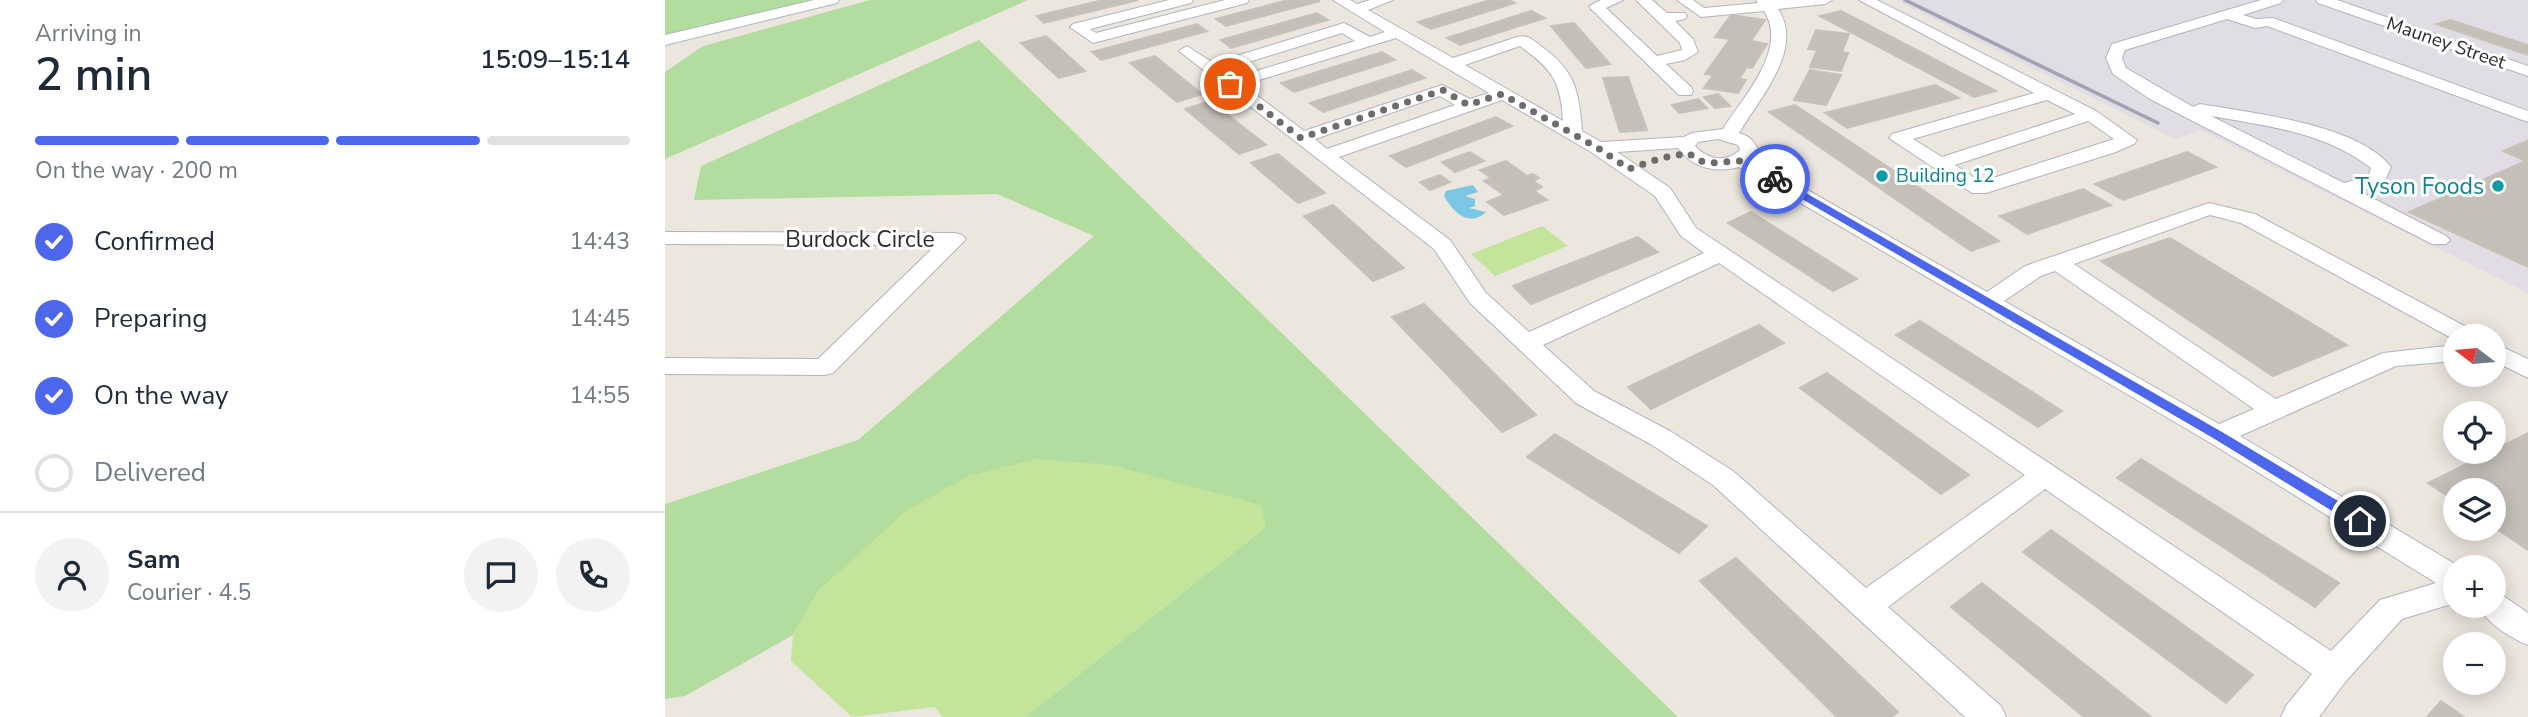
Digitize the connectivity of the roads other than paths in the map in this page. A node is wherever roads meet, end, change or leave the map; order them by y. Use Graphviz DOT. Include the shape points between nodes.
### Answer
graph roads {
  1 [pos="832,0"];
  2 [pos="1185,0"];
  3 [pos="1242,0"];
  4 [pos="1385,0"];
  5 [pos="1616,0"];
  6 [pos="1643,0"];
  7 [pos="1684,0"];
  8 [pos="1825,0"];
  9 [pos="1866,0"];
  10 [pos="2276,0"];
  11 [pos="2323,0"];
  12 [pos="2374,0"];
  13 [pos="1348,4"];
  14 [pos="1766,4"];
  15 [pos="2346,8"];
  16 [pos="1701,13"];
  17 [pos="2227,14"];
  18 [pos="1664,18"];
  19 [pos="1398,33"];
  20 [pos="665,40"];
  21 [pos="1368,42"];
  22 [pos="1187,51"];
  23 [pos="1653,61"];
  24 [pos="1452,64"];
  25 [pos="2528,71"];
  26 [pos="1220,76"];
  27 [pos="1685,92"];
  28 [pos="1502,94"];
  29 [pos="2048,94"];
  30 [pos="2172,103"];
  31 [pos="1468,105"];
  32 [pos="2090,115"];
  33 [pos="2528,117"];
  34 [pos="1573,134"];
  35 [pos="1729,134"];
  36 [pos="1301,138"];
  37 [pos="1688,147"];
  38 [pos="1598,148"];
  39 [pos="1324,156"];
  40 [pos="1741,160"];
  41 [pos="1940,164"];
  42 [pos="1629,169"];
  43 [pos="2341,190"];
  44 [pos="665,238"];
  45 [pos="2438,240"];
  46 [pos="1720,254"];
  47 [pos="2057,262"];
  48 [pos="1988,302"];
  49 [pos="2444,324"];
  50 [pos="1527,343"];
  51 [pos="2443,354"];
  52 [pos="2506,358"];
  53 [pos="665,366"];
  54 [pos="2528,369"];
  55 [pos="2274,410"];
  56 [pos="2218,435"];
  57 [pos="2045,475"];
  58 [pos="2443,572"];
  59 [pos="2443,594"];
  60 [pos="1865,606"];
  61 [pos="2506,615"];
  62 [pos="2528,631"];
  63 [pos="2334,671"];
  64 [pos="1989,717"];
  65 [pos="2298,717"];
  1 -- 20 [label="street"];
  2 -- 3 [label="street" via="1078,27 1093,38"];
  4 -- 13 [label="street"];
  5 -- 23 [label="street" via="1597,6"];
  6 -- 18 [label="street"];
  7 -- 16 [label="street"];
  8 -- 14 [label="street"];
  9 -- 29 [label="street"];
  10 -- 17 [label="street"];
  11 -- 15 [label="street, Mauney Street"];
  12 -- 15 [label="street"];
  13 -- 19 [label="street"];
  14 -- 16 [label="street"];
  14 -- 35 [label="street" via="1781,30 1776,53"];
  15 -- 25 [label="street, Mauney Street"];
  16 -- 18 [label="street"];
  17 -- 30 [label="street" via="2118,47 2114,58 2119,71"];
  17 -- 33 [label="street" via="2255,24 2267,21"];
  18 -- 23 [label="street" via="1688,42 1690,52"];
  19 -- 21 [label="street"];
  19 -- 24 [label="street"];
  21 -- 26 [label="street"];
  21 -- 26 [label="street" via="1344,28"];
  22 -- 26 [label="street"];
  23 -- 27 [label="street"];
  24 -- 28 [label="street"];
  24 -- 34 [label="street" via="1522,40 1554,62 1570,91"];
  26 -- 36 [label="street"];
  28 -- 31 [label="street"];
  28 -- 34 [label="street"];
  29 -- 32 [label="street"];
  29 -- 41 [label="street" via="1898,138"];
  30 -- 43 [label="street"];
  30 -- 43 [label="street" via="2332,138 2367,154 2381,167 2376,181"];
  31 -- 36 [label="street" via="1443,90"];
  31 -- 39 [label="street"];
  32 -- 41 [label="street"];
  32 -- 41 [label="street" via="2128,140 1979,189"];
  34 -- 38 [label="street"];
  35 -- 37 [label="street" via="1709,133"];
  35 -- 40 [label="street" via="1749,146"];
  36 -- 39 [label="street"];
  37 -- 38 [label="street"];
  37 -- 40 [label="street" via="1692,156 1710,163"];
  37 -- 42 [label="street"];
  38 -- 42 [label="street"];
  39 -- 50 [label="street" via="1442,246 1478,298"];
  40 -- 48 [label="street"];
  42 -- 46 [label="street" via="1663,192 1688,232"];
  43 -- 45 [label="street"];
  44 -- 53 [label="street, Burdock Circle" via="955,239 824,368"];
  46 -- 50 [label="street"];
  46 -- 57 [label="street"];
  47 -- 48 [label="street" via="2033,271"];
  47 -- 49 [label="street" via="2209,209 2248,218"];
  47 -- 55 [label="street"];
  48 -- 56 [label="street"];
  50 -- 60 [label="street" via="1585,397 1723,478"];
  51 -- 55 [label="street" via="2392,359"];
  52 -- 54 [label="street"];
  55 -- 56 [label="street"];
  56 -- 58 [label="street"];
  57 -- 60 [label="street"];
  57 -- 63 [label="street"];
  59 -- 63 [label="street" via="2391,609"];
  60 -- 64 [label="street"];
  61 -- 62 [label="street"];
  63 -- 65 [label="street"];
}
